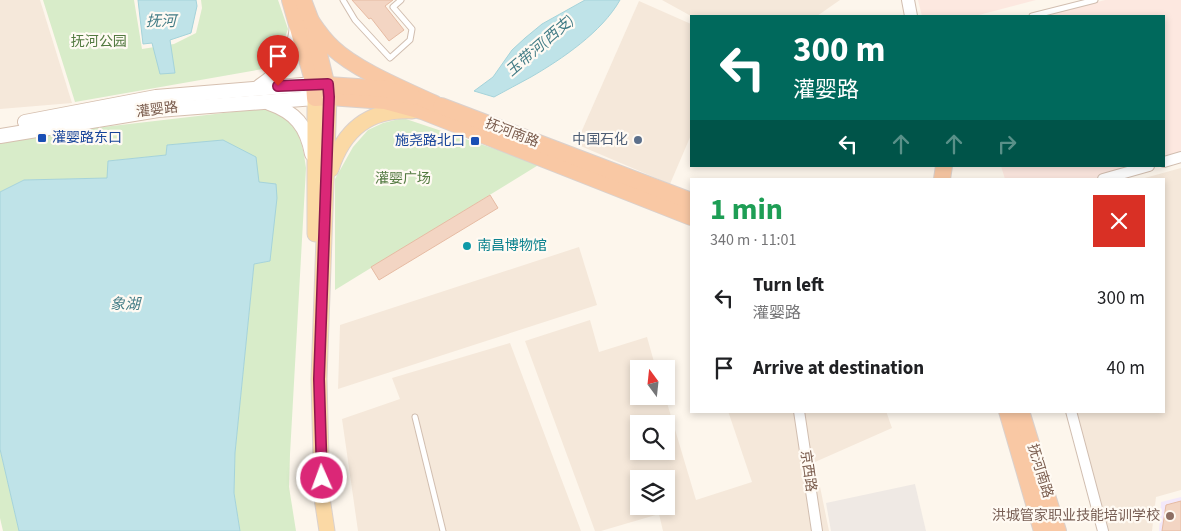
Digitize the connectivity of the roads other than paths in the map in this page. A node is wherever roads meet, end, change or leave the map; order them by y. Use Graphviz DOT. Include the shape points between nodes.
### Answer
graph roads {
  1 [pos="290,0"];
  2 [pos="303,0"];
  3 [pos="343,0"];
  4 [pos="402,0"];
  5 [pos="908,0"];
  6 [pos="1095,0"];
  7 [pos="911,15"];
  8 [pos="1036,15"];
  9 [pos="304,22"];
  10 [pos="259,87"];
  11 [pos="322,91"];
  12 [pos="266,101"];
  13 [pos="429,108"];
  14 [pos="0,127"];
  15 [pos="0,136"];
  16 [pos="1181,157"];
  17 [pos="1165,162"];
  18 [pos="1145,167"];
  19 [pos="1107,178"];
  20 [pos="321,180"];
  21 [pos="690,201"];
  22 [pos="690,217"];
  23 [pos="799,413"];
  24 [pos="998,413"];
  25 [pos="1008,413"];
  26 [pos="1022,413"];
  27 [pos="1072,413"];
  28 [pos="415,417"];
  29 [pos="1028,484"];
  30 [pos="318,531"];
  31 [pos="327,531"];
  32 [pos="442,531"];
  33 [pos="817,531"];
  34 [pos="1042,531"];
  35 [pos="1058,531"];
  36 [pos="1103,531"];
  1 -- 9 [label="highway"];
  2 -- 9 [label="highway"];
  3 -- 4 [label="lane" via="355,20 390,58 410,40 412,29 393,7"];
  5 -- 7 [label="street"];
  6 -- 8 [label="lane"];
  9 -- 10 [label="main road" via="280,71"];
  9 -- 11 [label="highway"];
  9 -- 13 [label="highway" via="341,54"];
  10 -- 11 [label="main road, 灌婴路"];
  10 -- 14 [label="main road, 灌婴路" via="156,97"];
  11 -- 12 [label="main road, 灌婴路"];
  11 -- 13 [label="highway, 抚河南路" via="386,89"];
  11 -- 20 [label="main road"];
  12 -- 15 [label="main road, 灌婴路" via="139,112"];
  12 -- 20 [label="main road" via="299,120"];
  13 -- 20 [label="main road" via="400,110 369,118 342,143"];
  13 -- 21 [label="highway, 抚河南路"];
  13 -- 22 [label="highway, 抚河南路"];
  16 -- 17 [label="street"];
  18 -- 19 [label="street"];
  20 -- 30 [label="main road" via="311,381 314,500"];
  20 -- 31 [label="main road" via="319,379 322,498"];
  23 -- 33 [label="street, 京西路"];
  24 -- 29 [label="highway"];
  25 -- 29 [label="highway, 抚河南路"];
  26 -- 35 [label="highway, 抚河南路"];
  27 -- 36 [label="street"];
  28 -- 32 [label="lane"];
  29 -- 34 [label="highway, 抚河南路"];
}
